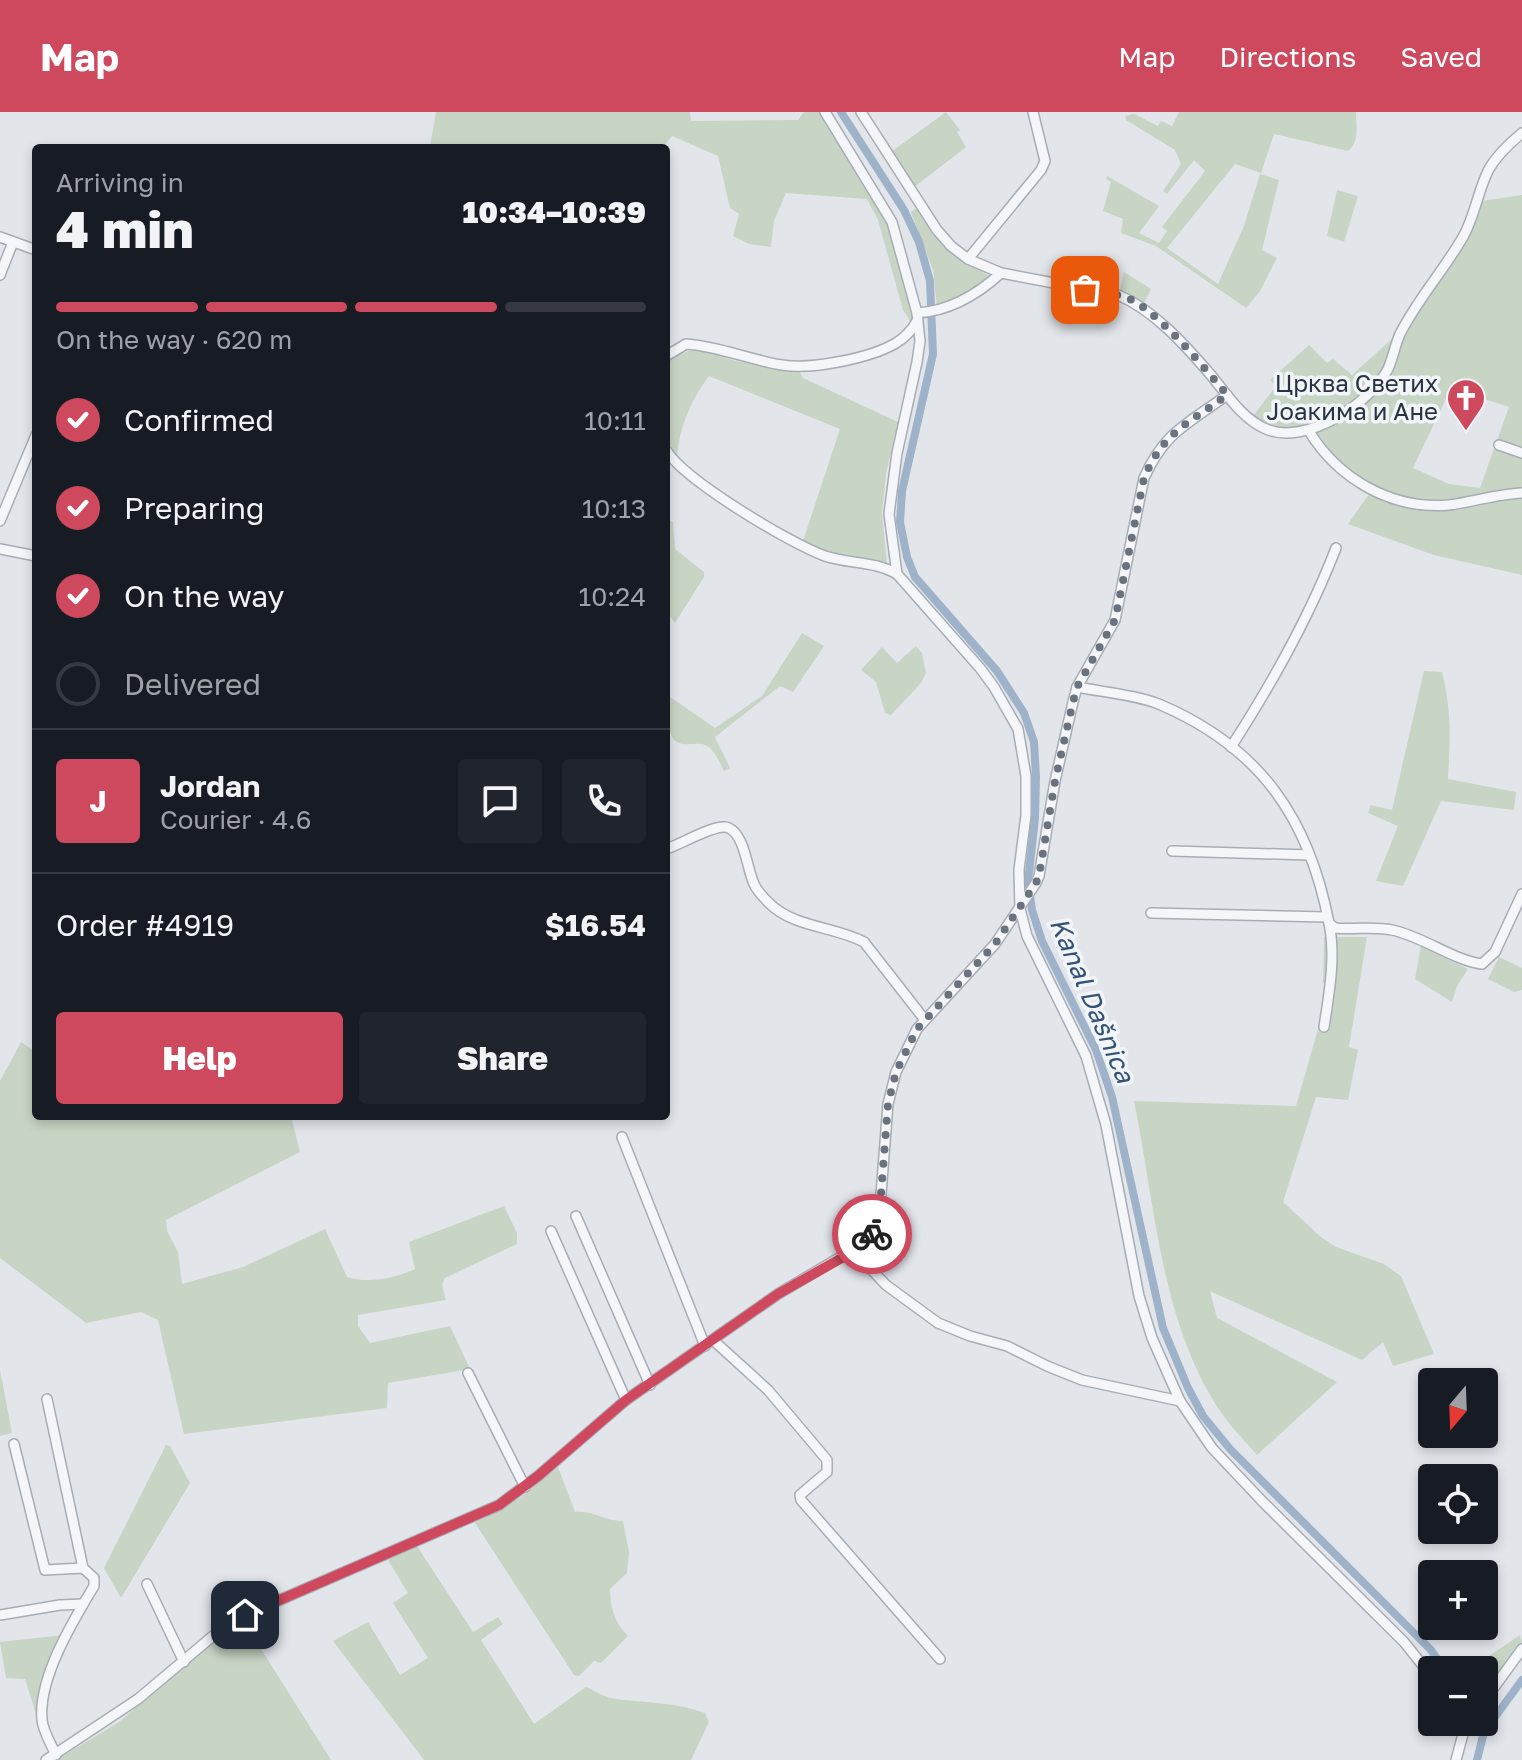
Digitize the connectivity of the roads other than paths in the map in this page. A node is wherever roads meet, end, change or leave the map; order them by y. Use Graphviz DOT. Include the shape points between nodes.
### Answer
graph roads {
  1 [pos="825,112"];
  2 [pos="861,112"];
  3 [pos="1033,112"];
  4 [pos="1522,133"];
  5 [pos="0,237"];
  6 [pos="13,242"];
  7 [pos="32,249"];
  8 [pos="968,259"];
  9 [pos="1001,273"];
  10 [pos="0,275"];
  11 [pos="919,316"];
  12 [pos="670,354"];
  13 [pos="1227,395"];
  14 [pos="1309,431"];
  15 [pos="32,445"];
  16 [pos="1499,445"];
  17 [pos="1522,453"];
  18 [pos="670,455"];
  19 [pos="1522,493"];
  20 [pos="0,521"];
  21 [pos="1336,548"];
  22 [pos="0,549"];
  23 [pos="32,555"];
  24 [pos="897,574"];
  25 [pos="1077,687"];
  26 [pos="1231,747"];
  27 [pos="670,847"];
  28 [pos="1172,851"];
  29 [pos="1309,855"];
  30 [pos="1522,894"];
  31 [pos="1022,906"];
  32 [pos="1151,913"];
  33 [pos="1328,920"];
  34 [pos="925,1020"];
  35 [pos="1324,1027"];
  36 [pos="622,1137"];
  37 [pos="576,1216"];
  38 [pos="551,1231"];
  39 [pos="854,1251"];
  40 [pos="709,1343"];
  41 [pos="468,1373"];
  42 [pos="650,1385"];
  43 [pos="47,1399"];
  44 [pos="626,1400"];
  45 [pos="1180,1401"];
  46 [pos="14,1444"];
  47 [pos="525,1487"];
  48 [pos="83,1568"];
  49 [pos="147,1584"];
  50 [pos="83,1604"];
  51 [pos="0,1615"];
  52 [pos="1522,1649"];
  53 [pos="940,1659"];
  54 [pos="1418,1660"];
  55 [pos="184,1662"];
  56 [pos="1498,1682"];
  57 [pos="1462,1736"];
  58 [pos="56,1755"];
  59 [pos="46,1760"];
  60 [pos="1456,1760"];
  1 -- 11 [label="street" via="892,222"];
  2 -- 8 [label="street" via="937,230"];
  3 -- 8 [label="street" via="1045,161"];
  4 -- 14 [label="street" via="1490,168 1466,233 1399,336 1373,390"];
  5 -- 6 [label="street"];
  6 -- 7 [label="street"];
  6 -- 10 [label="street"];
  8 -- 9 [label="street"];
  9 -- 11 [label="street" via="941,311"];
  9 -- 13 [label="street" via="1135,302"];
  11 -- 12 [label="street" via="910,333 895,344 816,364 786,366 686,344"];
  11 -- 24 [label="street" via="917,362 889,514"];
  13 -- 14 [label="street" via="1261,427 1275,433"];
  13 -- 25 [label="street" via="1185,423 1153,456 1136,507 1115,620"];
  14 -- 19 [label="street" via="1340,468 1393,500 1428,506"];
  15 -- 20 [label="street"];
  16 -- 17 [label="street"];
  18 -- 24 [label="street" via="695,480 797,543"];
  21 -- 26 [label="street" via="1303,622"];
  22 -- 23 [label="street"];
  24 -- 31 [label="street" via="980,668 1018,729 1026,776 1019,870"];
  25 -- 26 [label="street" via="1159,704"];
  25 -- 31 [label="street" via="1039,876"];
  26 -- 29 [label="street" via="1280,795"];
  27 -- 34 [label="street" via="711,830 730,829 740,841 756,888 768,902 796,921 864,942"];
  28 -- 29 [label="street"];
  29 -- 33 [label="street"];
  30 -- 33 [label="street" via="1495,952 1482,964 1391,929 1335,928"];
  31 -- 34 [label="street" via="995,944"];
  31 -- 45 [label="street" via="1027,936 1086,1056 1106,1125 1142,1305"];
  32 -- 33 [label="street"];
  33 -- 35 [label="street" via="1331,981"];
  34 -- 39 [label="street" via="909,1043 891,1088 879,1220"];
  36 -- 40 [label="street"];
  37 -- 42 [label="street"];
  38 -- 44 [label="street"];
  39 -- 40 [label="street" via="778,1294"];
  39 -- 45 [label="street" via="886,1285 938,1323 1007,1346 1082,1380"];
  40 -- 42 [label="street"];
  40 -- 53 [label="street" via="768,1390 827,1460 827,1472 800,1495 801,1500"];
  41 -- 47 [label="street"];
  42 -- 44 [label="street"];
  43 -- 48 [label="street"];
  44 -- 47 [label="street"];
  45 -- 54 [label="street" via="1212,1448"];
  46 -- 48 [label="street" via="45,1570"];
  47 -- 55 [label="street" via="472,1519 245,1615"];
  48 -- 50 [label="street" via="94,1578"];
  49 -- 55 [label="street"];
  50 -- 51 [label="street"];
  50 -- 58 [label="street" via="52,1667 42,1706 43,1726"];
  52 -- 56 [label="street"];
  55 -- 58 [label="street"];
  57 -- 60 [label="street"];
  58 -- 59 [label="street"];
}
